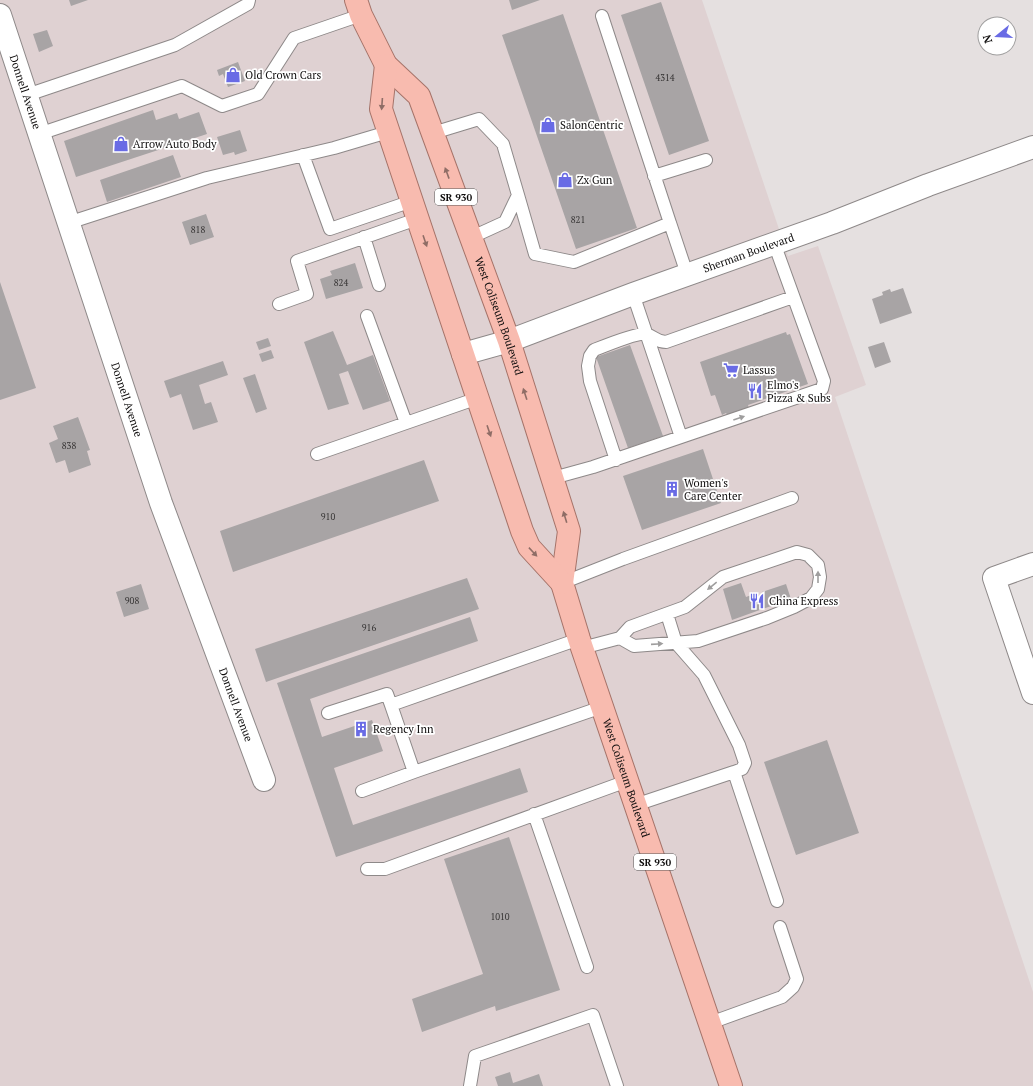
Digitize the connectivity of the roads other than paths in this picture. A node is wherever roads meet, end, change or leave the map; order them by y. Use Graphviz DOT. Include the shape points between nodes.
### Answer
graph roads {
  1 [pos="249,0"];
  2 [pos="359,7"];
  3 [pos="0,15"];
  4 [pos="602,16"];
  5 [pos="386,65"];
  6 [pos="26,95"];
  7 [pos="388,132"];
  8 [pos="433,133"];
  9 [pos="39,134"];
  10 [pos="1033,147"];
  11 [pos="303,155"];
  12 [pos="706,160"];
  13 [pos="654,176"];
  14 [pos="518,195"];
  15 [pos="414,210"];
  16 [pos="68,223"];
  17 [pos="670,223"];
  18 [pos="364,237"];
  19 [pos="470,238"];
  20 [pos="774,243"];
  21 [pos="687,274"];
  22 [pos="379,284"];
  23 [pos="633,294"];
  24 [pos="794,297"];
  25 [pos="279,304"];
  26 [pos="368,316"];
  27 [pos="646,334"];
  28 [pos="508,341"];
  29 [pos="463,354"];
  30 [pos="478,398"];
  31 [pos="406,423"];
  32 [pos="681,437"];
  33 [pos="317,454"];
  34 [pos="616,460"];
  35 [pos="553,478"];
  36 [pos="792,498"];
  37 [pos="1033,564"];
  38 [pos="562,583"];
  39 [pos="667,614"];
  40 [pos="620,638"];
  41 [pos="580,643"];
  42 [pos="676,643"];
  43 [pos="1033,693"];
  44 [pos="391,705"];
  45 [pos="602,707"];
  46 [pos="328,713"];
  47 [pos="414,772"];
  48 [pos="734,772"];
  49 [pos="264,780"];
  50 [pos="627,781"];
  51 [pos="362,791"];
  52 [pos="636,805"];
  53 [pos="534,814"];
  54 [pos="366,870"];
  55 [pos="777,901"];
  56 [pos="780,927"];
  57 [pos="587,967"];
  58 [pos="710,1023"];
  59 [pos="470,1086"];
  60 [pos="617,1086"];
  61 [pos="731,1086"];
  1 -- 6 [label="lane" via="248,4 175,45"];
  2 -- 5 [label="highway, West Coliseum Boulevard / SR 930"];
  2 -- 9 [label="lane" via="294,38 258,94 222,106 182,86"];
  3 -- 6 [label="street, Donnell Avenue"];
  4 -- 13 [label="lane"];
  5 -- 7 [label="highway, West Coliseum Boulevard / SR 930, one-way" via="381,110"];
  5 -- 8 [label="highway, West Coliseum Boulevard / SR 930" via="420,96"];
  6 -- 9 [label="street, Donnell Avenue"];
  7 -- 11 [label="lane"];
  7 -- 15 [label="highway, West Coliseum Boulevard / SR 930"];
  8 -- 14 [label="lane" via="479,119 503,144"];
  19 -- 8 [label="highway, West Coliseum Boulevard / SR 930, one-way"];
  9 -- 16 [label="street, Donnell Avenue"];
  10 -- 20 [label="street, Sherman Boulevard"];
  11 -- 15 [label="lane" via="330,229"];
  11 -- 16 [label="lane" via="207,178"];
  12 -- 13 [label="lane"];
  13 -- 17 [label="lane"];
  14 -- 17 [label="lane" via="536,254 574,262"];
  14 -- 19 [label="lane" via="505,222"];
  15 -- 18 [label="lane"];
  15 -- 29 [label="highway, West Coliseum Boulevard / SR 930, one-way"];
  16 -- 49 [label="street, Donnell Avenue" via="161,503"];
  17 -- 21 [label="lane"];
  18 -- 22 [label="lane"];
  18 -- 25 [label="lane" via="297,261 308,294"];
  19 -- 28 [label="highway, West Coliseum Boulevard / SR 930"];
  20 -- 21 [label="street, Sherman Boulevard"];
  20 -- 24 [label="lane"];
  21 -- 23 [label="street, Sherman Boulevard"];
  23 -- 27 [label="lane"];
  23 -- 28 [label="street, Sherman Boulevard"];
  24 -- 27 [label="lane" via="666,342 660,342"];
  32 -- 24 [label="lane, one-way" via="822,389 824,381"];
  26 -- 31 [label="lane"];
  27 -- 32 [label="lane"];
  27 -- 34 [label="lane" via="638,334 594,350 590,356 590,381"];
  28 -- 29 [label="street, Sherman Boulevard"];
  35 -- 28 [label="highway, West Coliseum Boulevard / SR 930, one-way"];
  29 -- 30 [label="highway, West Coliseum Boulevard / SR 930"];
  30 -- 31 [label="lane"];
  30 -- 38 [label="highway, West Coliseum Boulevard / SR 930, one-way" via="528,547"];
  31 -- 33 [label="lane"];
  32 -- 34 [label="lane"];
  34 -- 35 [label="lane"];
  38 -- 35 [label="highway, West Coliseum Boulevard / SR 930, one-way" via="569,531"];
  36 -- 38 [label="lane"];
  37 -- 43 [label="street" via="994,578"];
  38 -- 41 [label="highway, West Coliseum Boulevard / SR 930"];
  39 -- 40 [label="lane" via="630,627"];
  39 -- 42 [label="lane"];
  42 -- 39 [label="lane, one-way" via="698,642 767,618 811,598 818,589 818,565 808,556 797,552 723,577 685,607"];
  40 -- 41 [label="lane"];
  40 -- 42 [label="lane, one-way" via="634,646"];
  41 -- 44 [label="lane"];
  41 -- 45 [label="highway, West Coliseum Boulevard / SR 930"];
  42 -- 48 [label="lane" via="704,675 739,745 745,763 742,769"];
  44 -- 46 [label="lane" via="387,694"];
  44 -- 47 [label="lane"];
  45 -- 47 [label="lane"];
  45 -- 50 [label="highway, West Coliseum Boulevard / SR 930"];
  47 -- 51 [label="lane"];
  48 -- 52 [label="lane"];
  48 -- 55 [label="lane"];
  50 -- 52 [label="highway, West Coliseum Boulevard / SR 930"];
  50 -- 53 [label="lane"];
  52 -- 58 [label="highway, West Coliseum Boulevard / SR 930"];
  53 -- 54 [label="lane" via="384,869"];
  53 -- 57 [label="lane"];
  56 -- 58 [label="lane" via="798,979 793,987 782,997"];
  58 -- 61 [label="highway, West Coliseum Boulevard / SR 930"];
  59 -- 60 [label="lane" via="475,1056 593,1015"];
}
